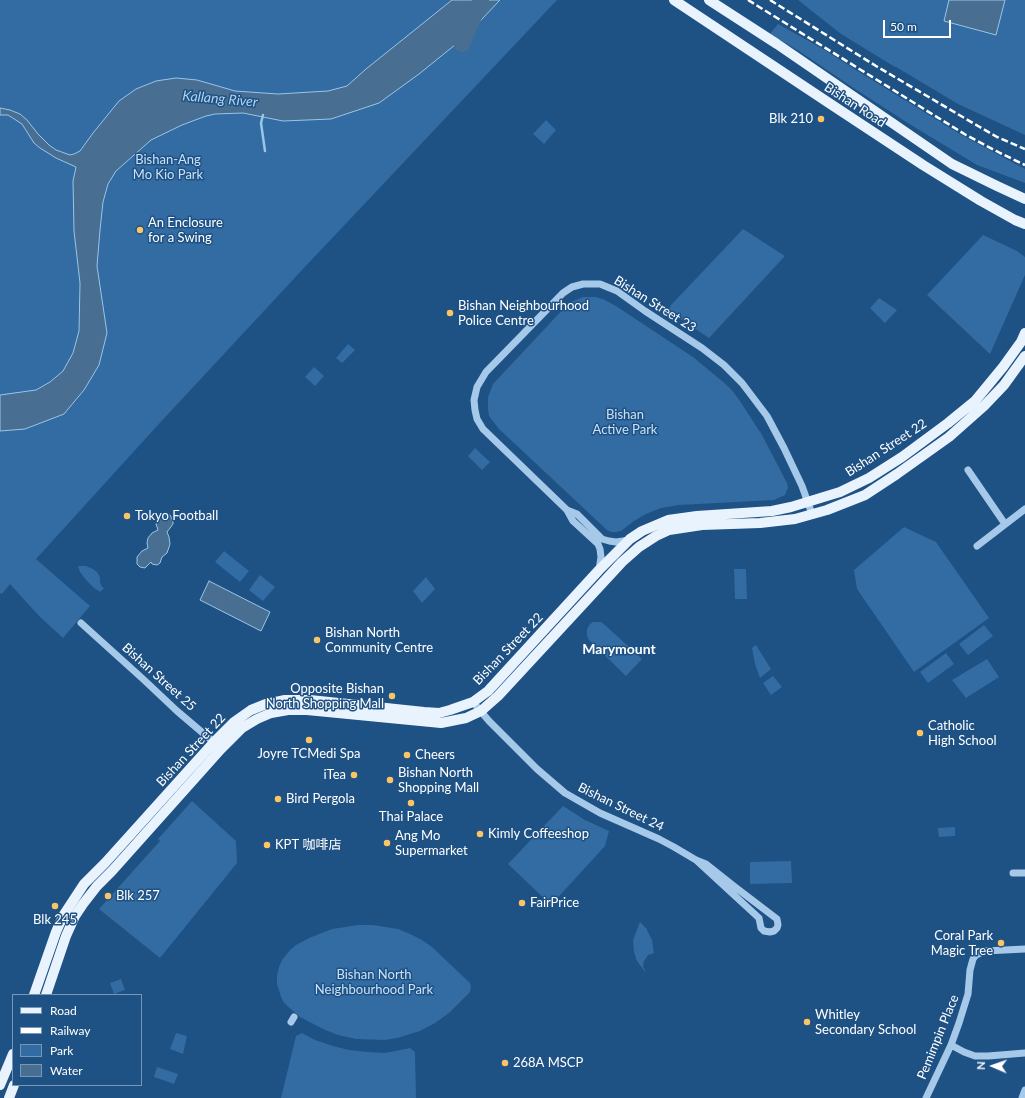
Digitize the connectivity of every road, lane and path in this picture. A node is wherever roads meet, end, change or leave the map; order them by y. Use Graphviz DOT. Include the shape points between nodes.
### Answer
graph roads {
  1 [pos="674,0"];
  2 [pos="709,0"];
  3 [pos="1025,199"];
  4 [pos="1015,220"];
  5 [pos="1025,224"];
  6 [pos="1025,229"];
  7 [pos="1025,333"];
  8 [pos="1025,356"];
  9 [pos="968,470"];
  10 [pos="807,502"];
  11 [pos="1025,509"];
  12 [pos="568,510"];
  13 [pos="812,514"];
  14 [pos="1005,524"];
  15 [pos="630,540"];
  16 [pos="977,546"];
  17 [pos="599,570"];
  18 [pos="80,623"];
  19 [pos="473,702"];
  20 [pos="481,711"];
  21 [pos="218,746"];
  22 [pos="696,860"];
  23 [pos="1013,873"];
  24 [pos="1025,873"];
  25 [pos="1025,949"];
  26 [pos="34,994"];
  27 [pos="46,994"];
  28 [pos="951,1045"];
  29 [pos="1025,1053"];
  30 [pos="12,1056"];
  31 [pos="0,1085"];
  32 [pos="14,1086"];
  33 [pos="1025,1090"];
  34 [pos="9,1098"];
  35 [pos="926,1098"];
  36 [pos="1022,1098"];
  1 -- 4 [label="main road, Bishan Road" via="923,165"];
  2 -- 3 [label="main road, Bishan Road" via="952,164"];
  4 -- 5 [label="main road, Bishan Road"];
  4 -- 6 [label="main road"];
  7 -- 10 [label="main road, Bishan Street 22" via="1021,342 976,401 948,423 869,478 840,492"];
  8 -- 13 [label="main road, Bishan Street 22" via="1004,385 949,438 864,494"];
  9 -- 14 [label="street"];
  10 -- 12 [label="street, Bishan Street 23" via="802,486 767,416 742,383 724,365 616,291 600,284 583,284 563,293 486,372 477,386 474,400 474,410 483,429"];
  10 -- 13 [label="street, Bishan Street 23"];
  10 -- 15 [label="main road, Bishan Street 22" via="772,511 668,520 642,531"];
  11 -- 14 [label="street"];
  12 -- 15 [label="street, Bishan Street 23" via="577,514 602,539 609,542"];
  12 -- 17 [label="street, Bishan Street 23" via="573,521 598,544 601,557"];
  13 -- 20 [label="main road, Bishan Street 22" via="795,519 760,523 702,525 669,530 656,536 622,562 498,696"];
  14 -- 16 [label="street"];
  15 -- 17 [label="main road, Bishan Street 22"];
  17 -- 19 [label="main road, Bishan Street 22" via="488,691"];
  18 -- 21 [label="street, Bishan Street 25"];
  19 -- 20 [label="street, Bishan Street 24"];
  19 -- 21 [label="main road, Bishan Street 22" via="450,710 424,712 315,700 285,700 251,710 234,722"];
  20 -- 21 [label="main road, Bishan Street 22" via="466,718 441,723 288,710 257,719"];
  20 -- 22 [label="street, Bishan Street 24" via="532,764 565,793 600,813 674,846"];
  21 -- 26 [label="main road, Bishan Street 22" via="84,884 63,916"];
  21 -- 27 [label="main road, Bishan Street 22" via="83,904 66,936"];
  22 -- 22 [label="street, Bishan Street 24" via="706,864 777,919 777,928 770,932 764,931 759,918"];
  23 -- 24 [label="street"];
  25 -- 28 [label="street, Pemimpin Place" via="985,951 972,959 968,994"];
  28 -- 29 [label="street" via="975,1056"];
  28 -- 35 [label="street, Pemimpin Place"];
  30 -- 31 [label="main road"];
  32 -- 34 [label="main road"];
  33 -- 36 [label="street"];
}
